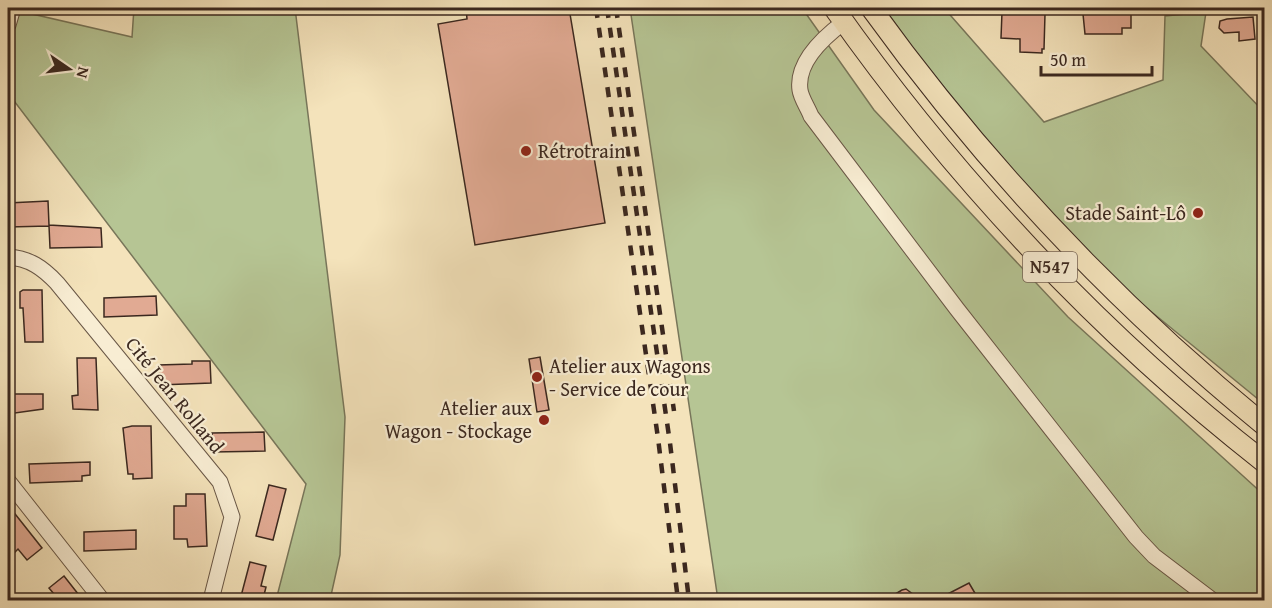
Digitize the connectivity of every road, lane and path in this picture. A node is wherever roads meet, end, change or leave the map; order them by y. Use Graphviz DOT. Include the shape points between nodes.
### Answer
graph roads {
  1 [pos="12,8"];
  2 [pos="871,8"];
  3 [pos="839,15"];
  4 [pos="8,25"];
  5 [pos="8,257"];
  6 [pos="1264,425"];
  7 [pos="1264,462"];
  8 [pos="8,481"];
  9 [pos="102,600"];
  10 [pos="211,600"];
  11 [pos="1212,600"];
  1 -- 4 [label="street"];
  2 -- 6 [label="main road, N547" via="962,125 1078,254 1184,356"];
  3 -- 7 [label="main road, N547" via="942,148 1029,246 1132,348"];
  3 -- 11 [label="street" via="831,32 801,67 800,91 811,116 1136,537 1154,556"];
  5 -- 10 [label="street, Cité Jean Rolland" via="42,268 50,276 220,482 232,517"];
  8 -- 9 [label="street"];
}
